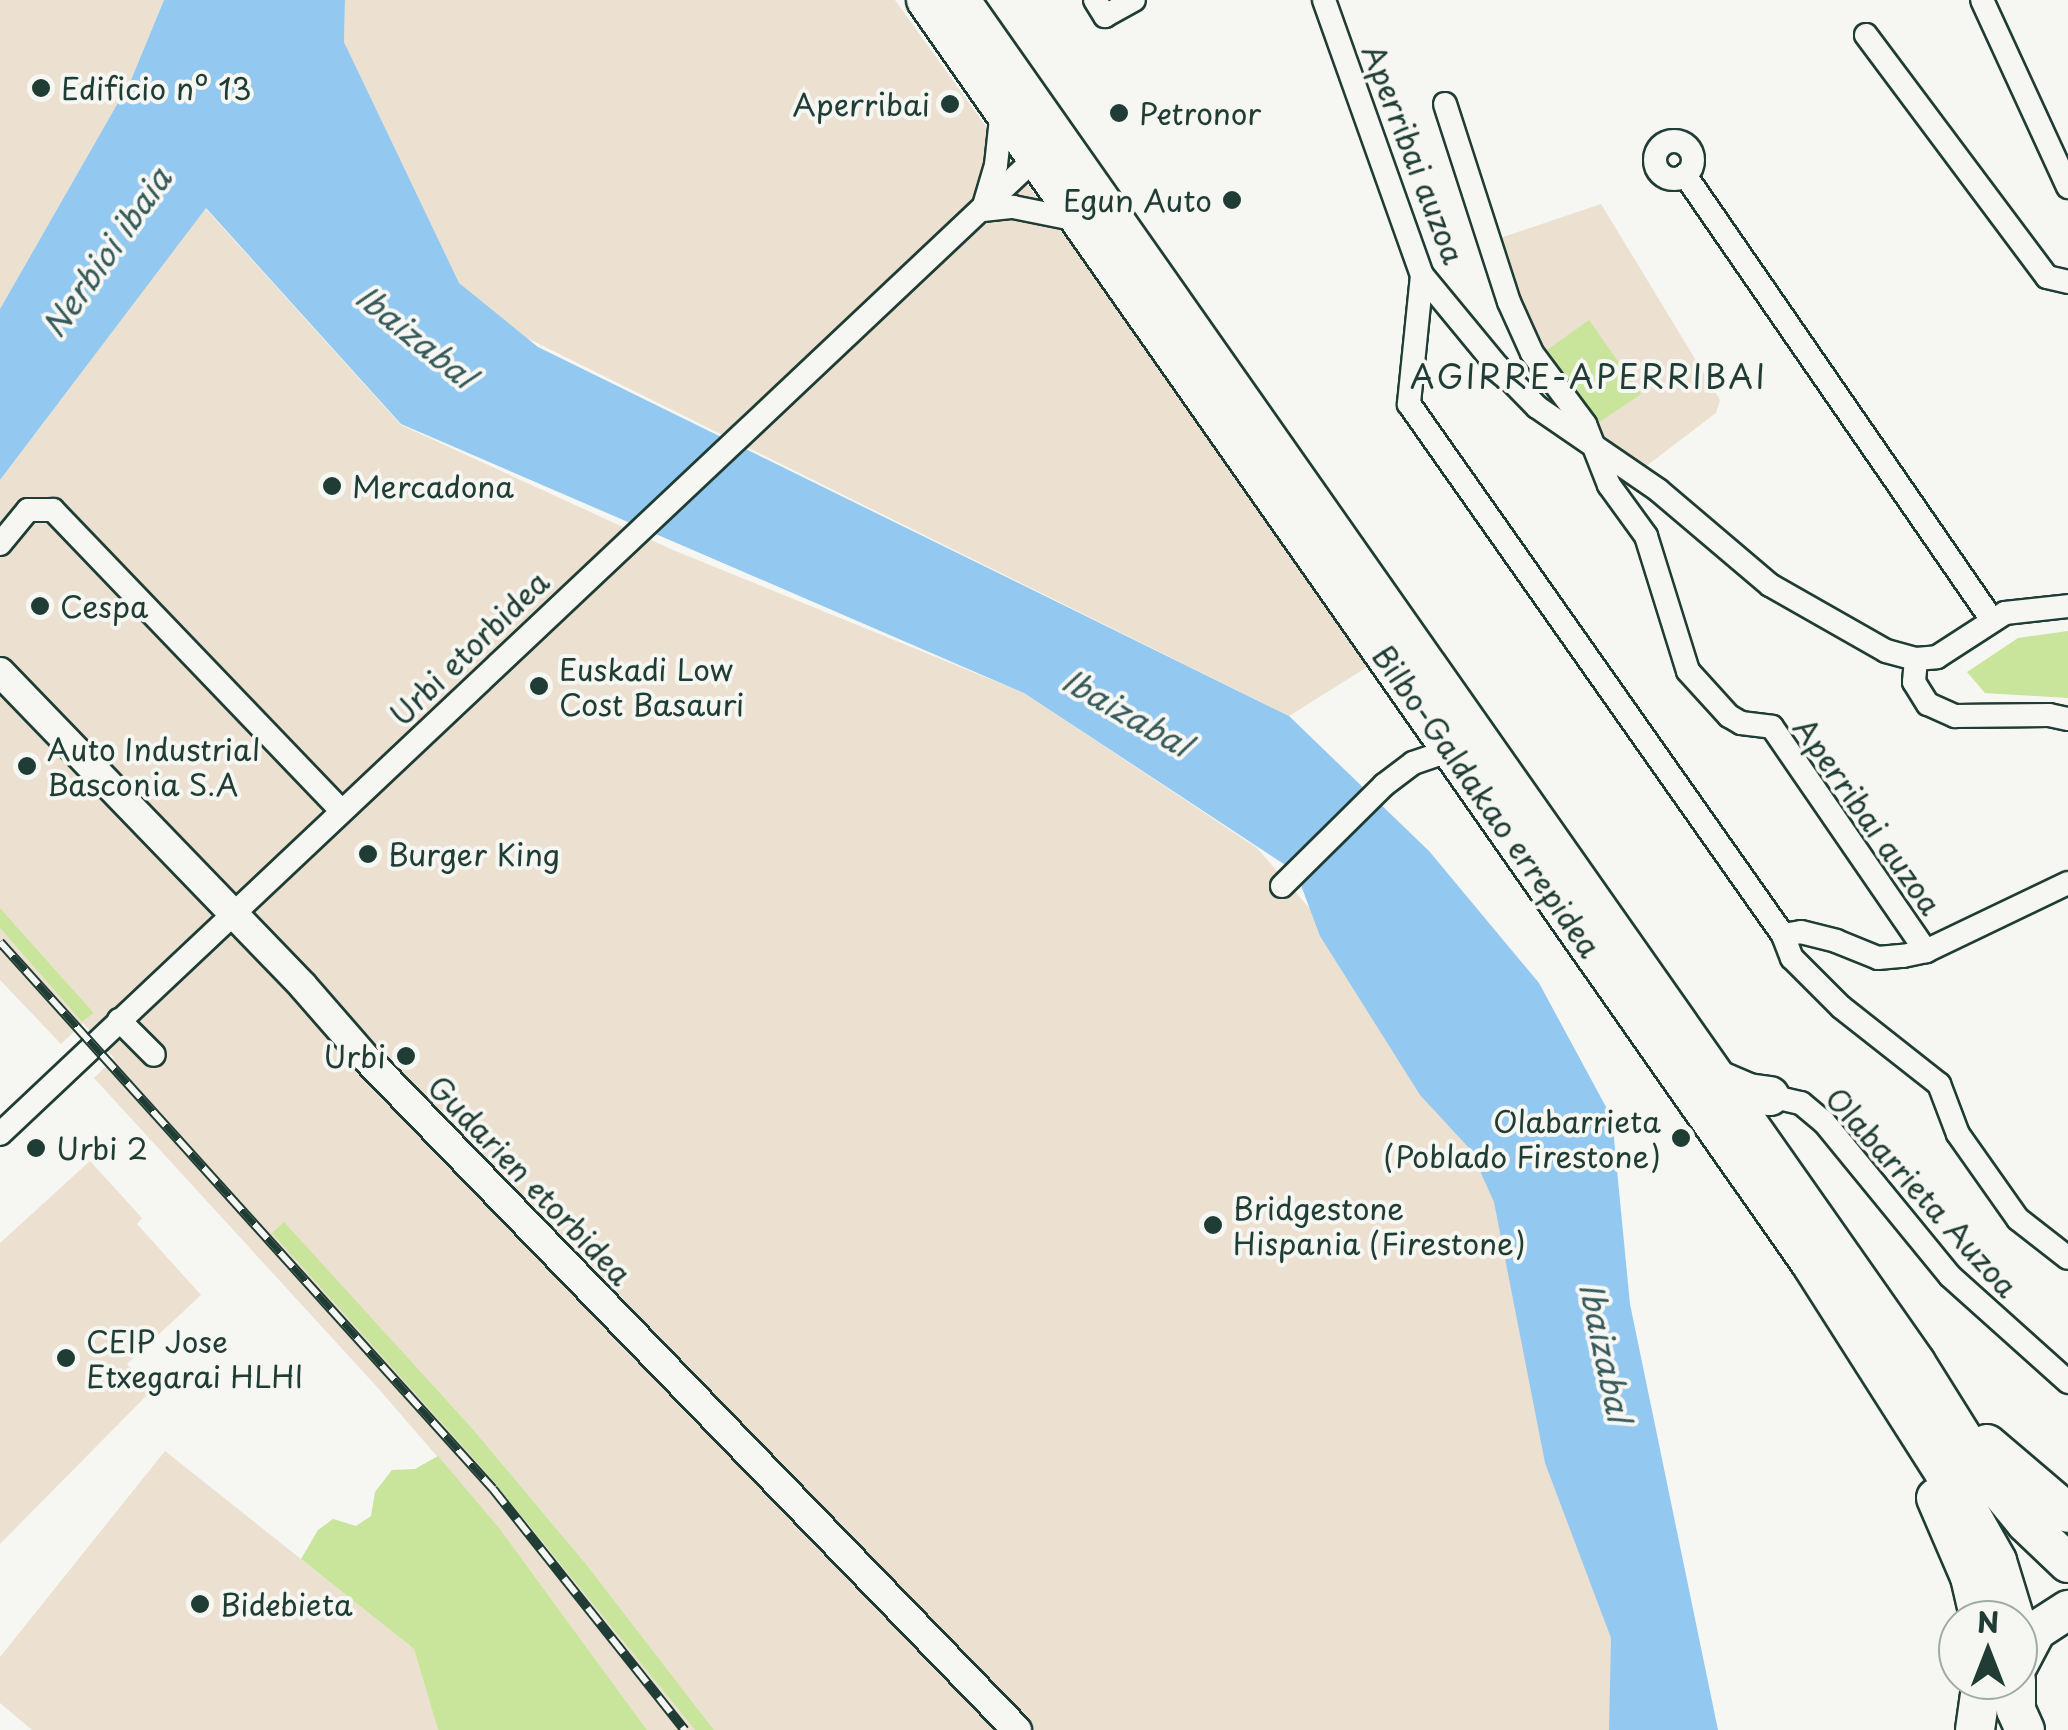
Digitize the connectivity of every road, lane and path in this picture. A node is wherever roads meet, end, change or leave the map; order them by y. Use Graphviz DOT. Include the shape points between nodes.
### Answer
graph roads {
  1 [pos="926,0"];
  2 [pos="960,0"];
  3 [pos="1095,0"];
  4 [pos="1134,0"];
  5 [pos="1324,0"];
  6 [pos="1982,0"];
  7 [pos="1866,35"];
  8 [pos="1445,104"];
  9 [pos="1002,109"];
  10 [pos="1047,147"];
  11 [pos="1685,175"];
  12 [pos="2068,187"];
  13 [pos="983,210"];
  14 [pos="1080,220"];
  15 [pos="1422,274"];
  16 [pos="2068,282"];
  17 [pos="1592,445"];
  18 [pos="0,544"];
  19 [pos="2068,606"];
  20 [pos="1992,620"];
  21 [pos="1916,659"];
  22 [pos="0,672"];
  23 [pos="2068,719"];
  24 [pos="1451,750"];
  25 [pos="342,811"];
  26 [pos="2068,883"];
  27 [pos="1282,886"];
  28 [pos="234,914"];
  29 [pos="1783,934"];
  30 [pos="1926,951"];
  31 [pos="120,1020"];
  32 [pos="154,1055"];
  33 [pos="1718,1080"];
  34 [pos="1770,1096"];
  35 [pos="0,1134"];
  36 [pos="1760,1140"];
  37 [pos="2068,1258"];
  38 [pos="1862,1343"];
  39 [pos="1916,1363"];
  40 [pos="2068,1382"];
  41 [pos="2068,1513"];
  42 [pos="2068,1563"];
  43 [pos="1975,1600"];
  44 [pos="2006,1600"];
  45 [pos="2068,1610"];
  46 [pos="2038,1630"];
  47 [pos="1979,1700"];
  48 [pos="2016,1700"];
  49 [pos="1017,1730"];
  50 [pos="1975,1730"];
  51 [pos="2025,1730"];
  1 -- 9 [label="highway, Bilbo-Galdakao errepidea"];
  2 -- 10 [label="highway, Bilbo-Galdakao errepidea"];
  3 -- 4 [label="street" via="1105,16"];
  5 -- 15 [label="street, Aperribai auzoa"];
  6 -- 12 [label="street"];
  7 -- 16 [label="street" via="2047,276"];
  8 -- 17 [label="street, Aperribai auzoa" via="1509,302 1532,353 1585,424"];
  9 -- 10 [label="highway, Bilbo-Galdakao errepidea"];
  9 -- 13 [label="street"];
  10 -- 13 [label="street, Urbi etorbidea"];
  10 -- 14 [label="highway, Bilbo-Galdakao errepidea"];
  10 -- 33 [label="highway, Bilbo-Galdakao errepidea"];
  11 -- 20 [label="street"];
  13 -- 14 [label="street" via="1013,206"];
  13 -- 25 [label="street, Urbi etorbidea"];
  14 -- 24 [label="highway, Bilbo-Galdakao errepidea"];
  15 -- 17 [label="street, Aperribai auzoa" via="1524,394"];
  15 -- 29 [label="street, Olabarrieta Auzoa" via="1409,404"];
  17 -- 21 [label="street, Aperribai auzoa" via="1658,490 1770,585 1886,651"];
  17 -- 30 [label="street, Aperribai auzoa" via="1646,536 1688,671 1729,716 1772,727"];
  18 -- 25 [label="street" via="28,510 53,510"];
  19 -- 20 [label="street"];
  20 -- 21 [label="street" via="1937,657"];
  21 -- 23 [label="street" via="1914,682 1928,704 1955,716"];
  22 -- 28 [label="street, Gudarien etorbidea"];
  24 -- 27 [label="street" via="1413,763 1384,786"];
  24 -- 38 [label="highway, Bilbo-Galdakao errepidea"];
  25 -- 28 [label="street, Urbi etorbidea"];
  26 -- 30 [label="street, Aperribai auzoa"];
  28 -- 31 [label="street, Urbi etorbidea"];
  28 -- 49 [label="street, Gudarien etorbidea"];
  29 -- 30 [label="street" via="1836,940 1878,958"];
  29 -- 37 [label="street, Olabarrieta Auzoa" via="1792,958 1841,1007 1939,1084 1958,1134 2018,1219"];
  31 -- 32 [label="street"];
  31 -- 35 [label="street, Urbi etorbidea"];
  33 -- 34 [label="highway"];
  33 -- 36 [label="highway, Bilbo-Galdakao errepidea"];
  34 -- 36 [label="highway" via="1756,1119"];
  34 -- 40 [label="street, Olabarrieta Auzoa" via="1801,1103 1824,1122 1950,1276"];
  36 -- 39 [label="highway, Bilbo-Galdakao errepidea"];
  38 -- 43 [label="highway" via="1882,1399 1945,1516"];
  38 -- 44 [label="highway, Bilbo-Galdakao errepidea" via="1997,1561"];
  39 -- 41 [label="highway, Bilbo-Galdakao errepidea" via="2015,1472"];
  39 -- 42 [label="highway, Bilbo-Galdakao errepidea" via="1984,1472"];
  45 -- 46 [label="highway"];
  47 -- 50 [label="highway"];
  48 -- 51 [label="highway, Bilbo-Galdakao errepidea"];
}
